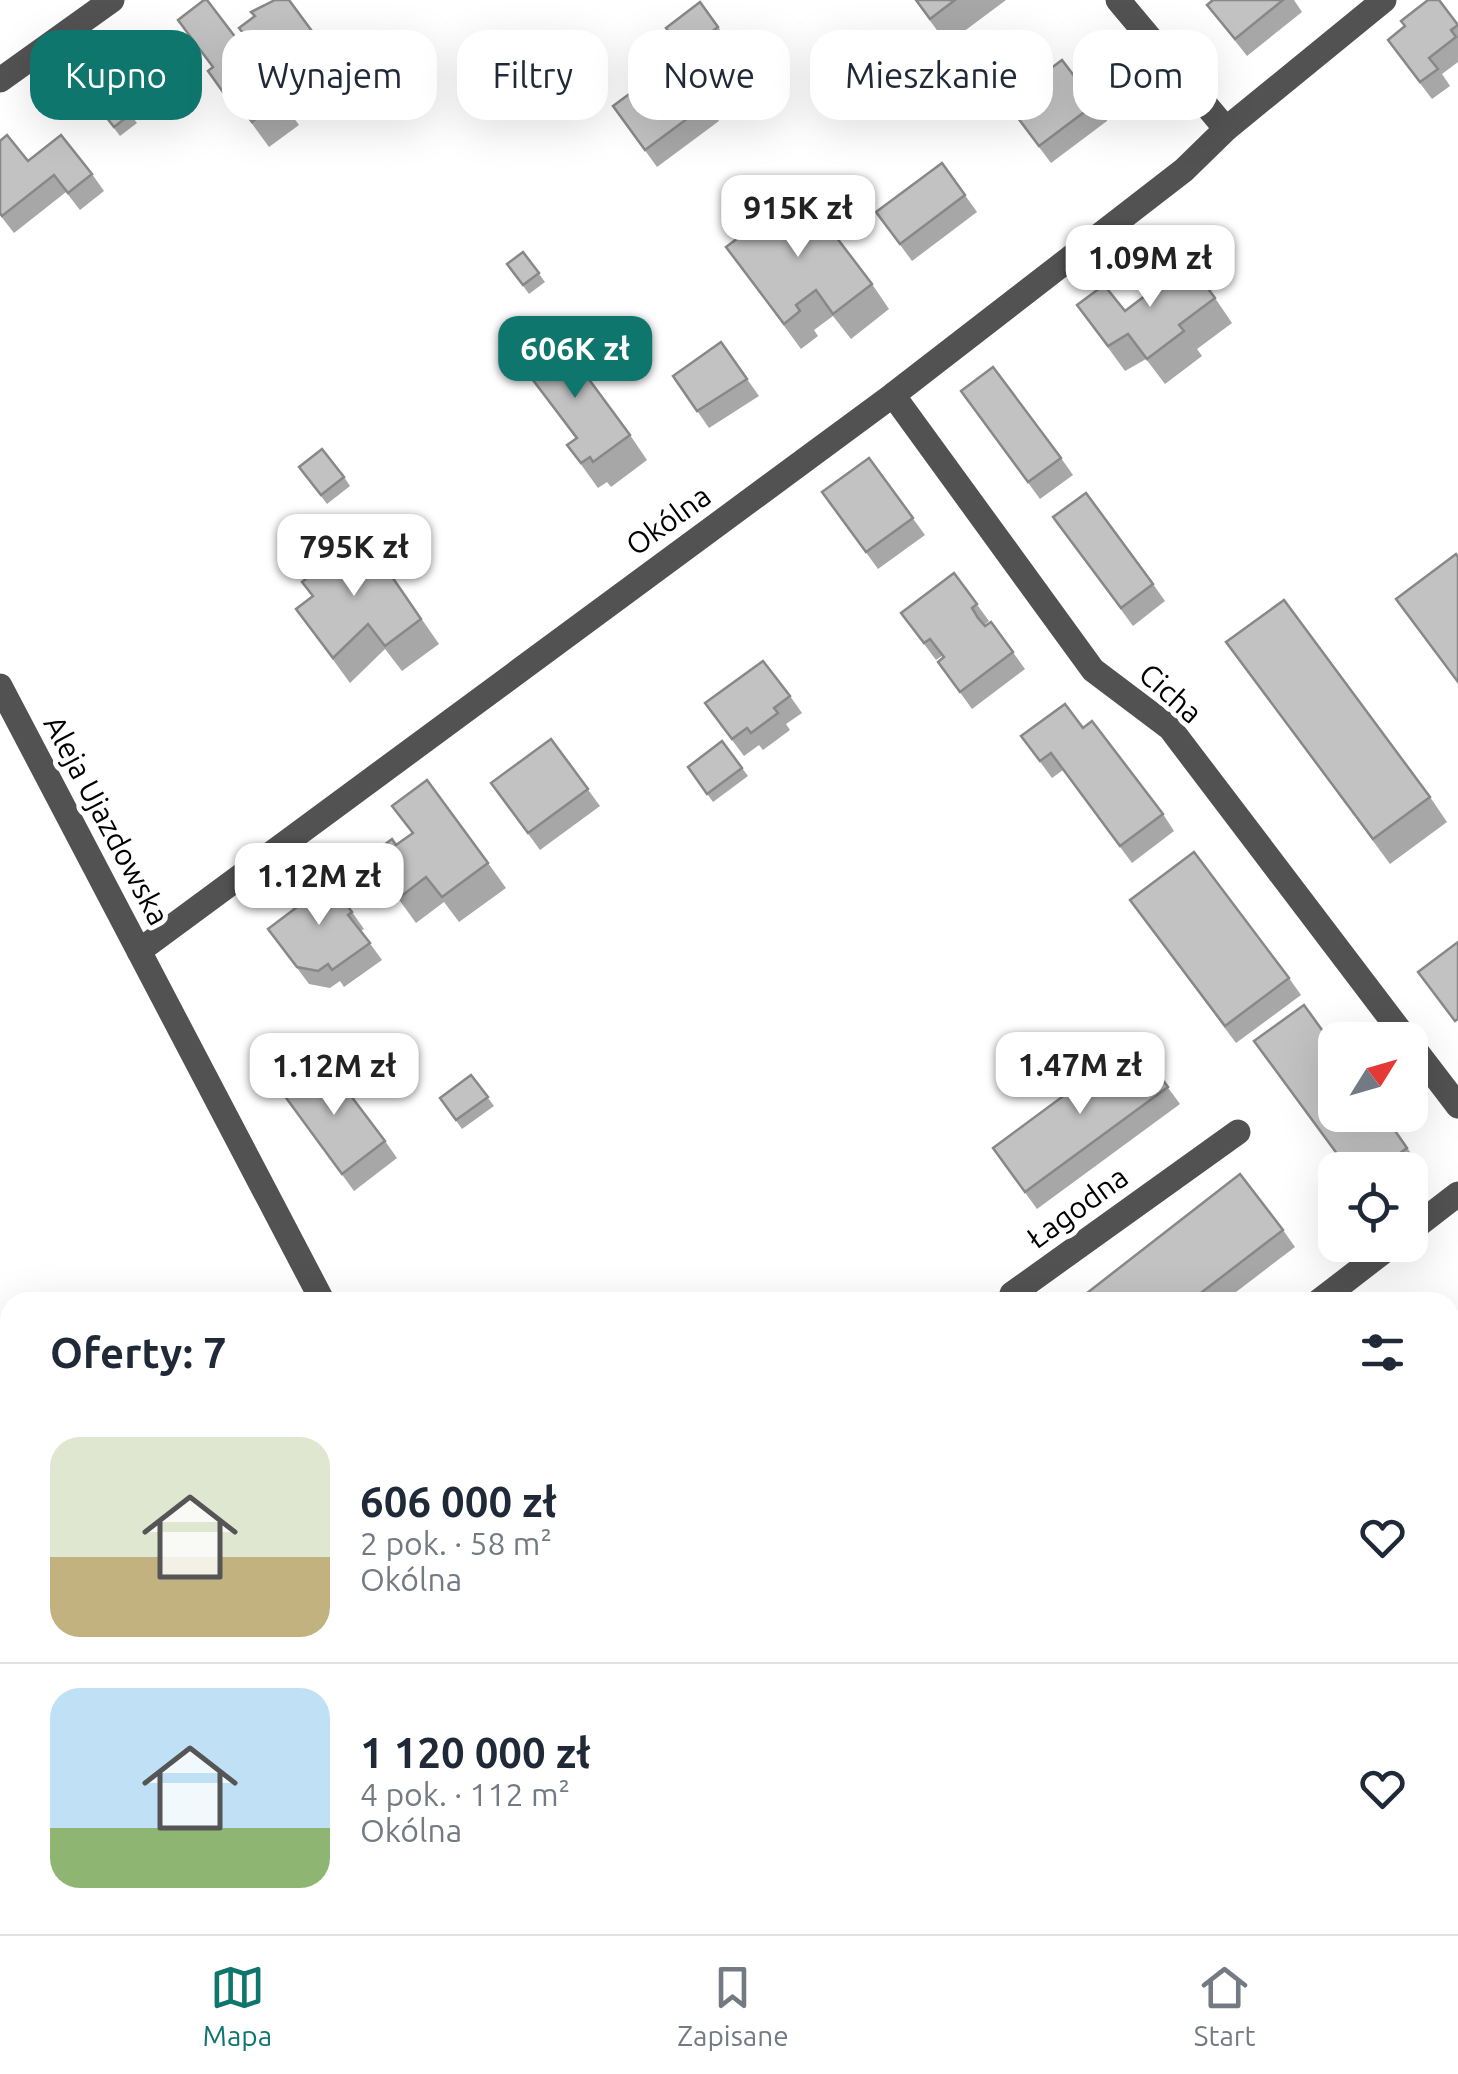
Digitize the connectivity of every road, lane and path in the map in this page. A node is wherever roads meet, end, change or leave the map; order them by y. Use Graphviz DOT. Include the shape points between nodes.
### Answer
graph roads {
  1 [pos="112,0"];
  2 [pos="1118,0"];
  3 [pos="1384,0"];
  4 [pos="0,80"];
  5 [pos="1226,129"];
  6 [pos="893,395"];
  7 [pos="0,686"];
  8 [pos="139,951"];
  9 [pos="1394,1022"];
  10 [pos="1428,1067"];
  11 [pos="1458,1106"];
  12 [pos="1238,1132"];
  13 [pos="1458,1194"];
  14 [pos="1428,1217"];
  15 [pos="1370,1262"];
  16 [pos="318,1292"];
  17 [pos="1015,1292"];
  18 [pos="1331,1292"];
  1 -- 4 [label="street"];
  2 -- 5 [label="street"];
  3 -- 5 [label="street, Okólna"];
  5 -- 6 [label="street, Okólna" via="1184,170"];
  6 -- 8 [label="street, Okólna"];
  6 -- 9 [label="street, Cicha" via="1094,670 1170,728"];
  7 -- 8 [label="street, Aleja Ujazdowska"];
  8 -- 16 [label="street, Aleja Ujazdowska"];
  10 -- 11 [label="street, Cicha"];
  12 -- 17 [label="street, Łagodna"];
  13 -- 14 [label="street"];
  15 -- 18 [label="street"];
}
